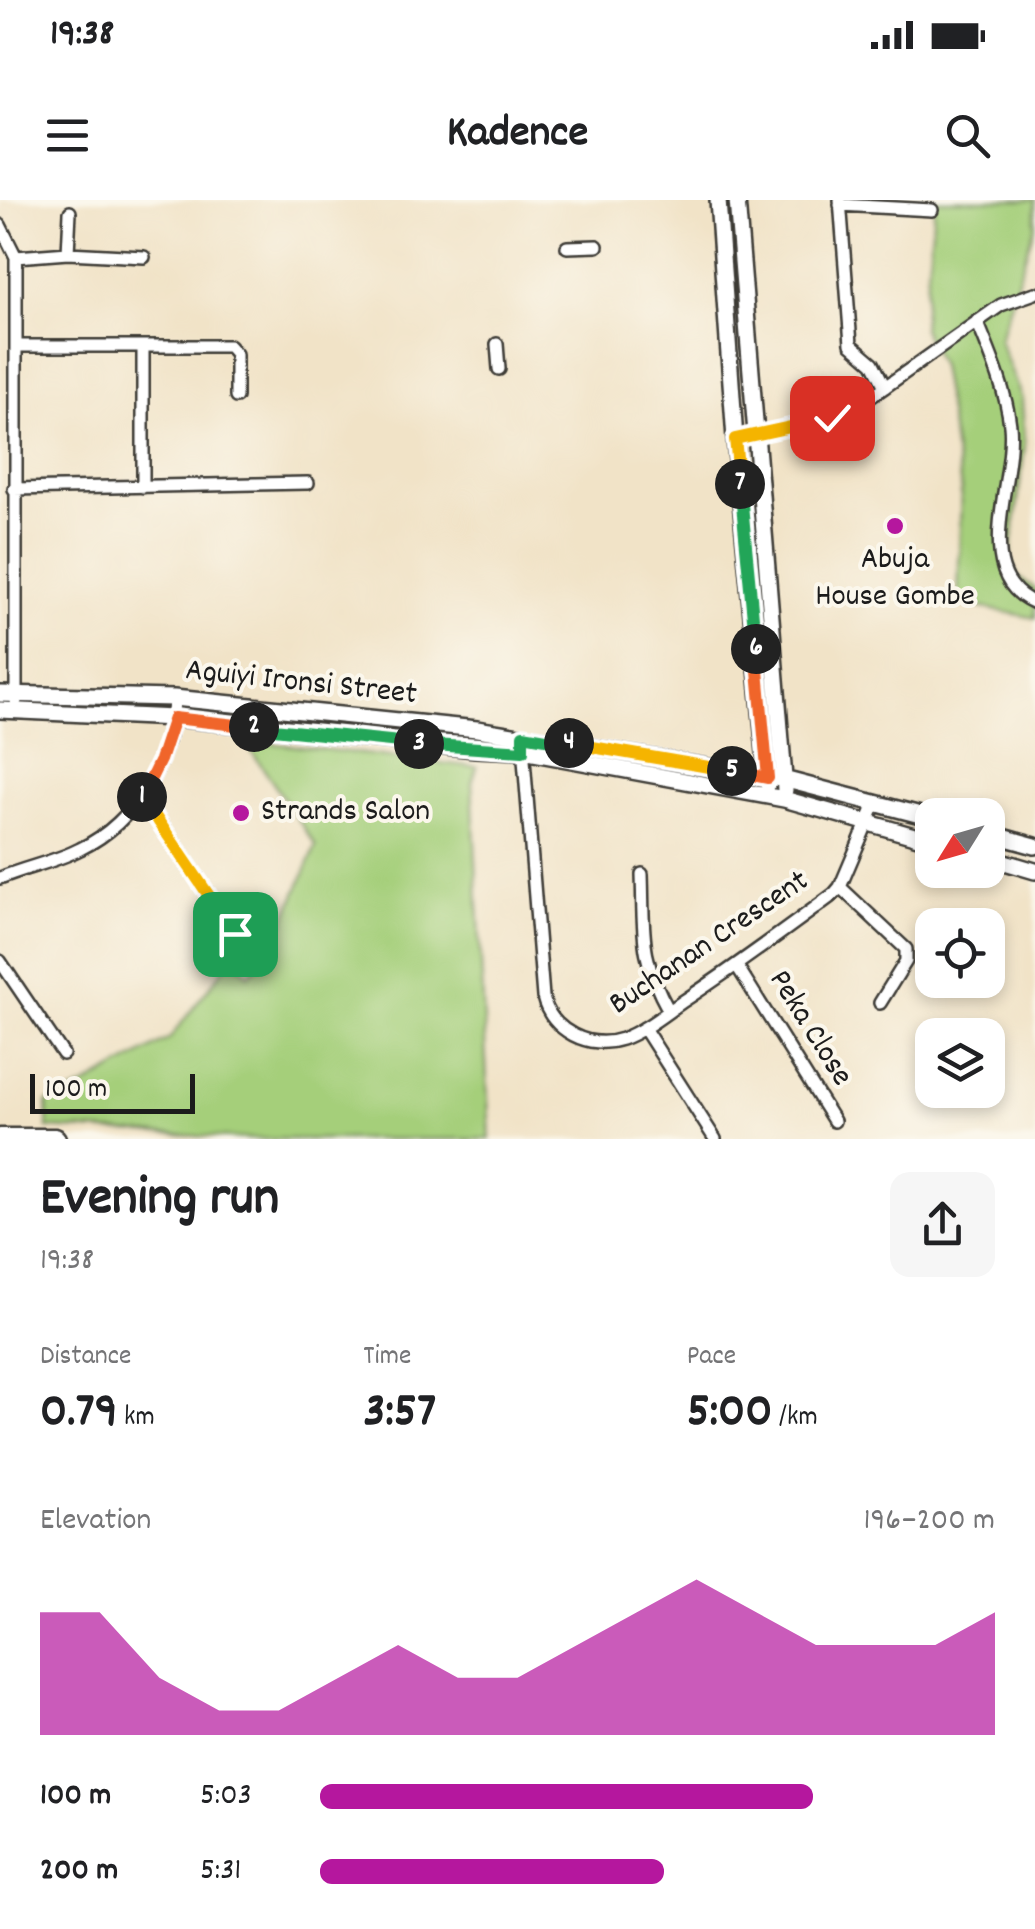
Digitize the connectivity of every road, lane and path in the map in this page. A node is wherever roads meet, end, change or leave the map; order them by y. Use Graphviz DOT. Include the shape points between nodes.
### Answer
graph roads {
  1 [pos="718,200"];
  2 [pos="737,200"];
  3 [pos="840,202"];
  4 [pos="932,210"];
  5 [pos="70,212"];
  6 [pos="0,224"];
  7 [pos="597,246"];
  8 [pos="567,247"];
  9 [pos="68,253"];
  10 [pos="16,257"];
  11 [pos="144,257"];
  12 [pos="1035,293"];
  13 [pos="976,320"];
  14 [pos="498,344"];
  15 [pos="16,346"];
  16 [pos="143,346"];
  17 [pos="499,369"];
  18 [pos="885,387"];
  19 [pos="236,397"];
  20 [pos="756,437"];
  21 [pos="735,439"];
  22 [pos="308,484"];
  23 [pos="143,486"];
  24 [pos="14,489"];
  25 [pos="0,520"];
  26 [pos="14,520"];
  27 [pos="1035,602"];
  28 [pos="174,698"];
  29 [pos="8,702"];
  30 [pos="174,718"];
  31 [pos="523,743"];
  32 [pos="768,778"];
  33 [pos="787,780"];
  34 [pos="766,795"];
  35 [pos="142,796"];
  36 [pos="784,799"];
  37 [pos="876,802"];
  38 [pos="915,813"];
  39 [pos="868,822"];
  40 [pos="915,836"];
  41 [pos="1005,837"];
  42 [pos="1035,846"];
  43 [pos="1005,862"];
  44 [pos="1035,870"];
  45 [pos="642,874"];
  46 [pos="0,878"];
  47 [pos="840,887"];
  48 [pos="235,934"];
  49 [pos="0,961"];
  50 [pos="736,966"];
  51 [pos="880,1003"];
  52 [pos="669,1010"];
  53 [pos="644,1028"];
  54 [pos="64,1054"];
  55 [pos="834,1120"];
  56 [pos="0,1139"];
  57 [pos="54,1139"];
  58 [pos="715,1139"];
  1 -- 21 [label="main road"];
  2 -- 20 [label="main road"];
  3 -- 4 [label="street"];
  3 -- 18 [label="street" via="852,344"];
  5 -- 9 [label="street"];
  6 -- 10 [label="street"];
  7 -- 8 [label="street"];
  9 -- 10 [label="street"];
  9 -- 11 [label="street"];
  10 -- 15 [label="street"];
  12 -- 13 [label="street"];
  13 -- 18 [label="street"];
  13 -- 27 [label="street" via="1010,424 998,560 1012,588"];
  14 -- 17 [label="street"];
  15 -- 16 [label="street"];
  15 -- 24 [label="street"];
  16 -- 19 [label="street" via="229,346"];
  16 -- 23 [label="street"];
  18 -- 20 [label="street" via="832,418"];
  20 -- 21 [label="street"];
  20 -- 33 [label="main road"];
  21 -- 32 [label="main road"];
  22 -- 23 [label="street"];
  23 -- 24 [label="street"];
  24 -- 26 [label="street"];
  25 -- 26 [label="street"];
  26 -- 29 [label="street"];
  28 -- 29 [label="main road, Aguiyi Ironsi Street"];
  28 -- 30 [label="street"];
  28 -- 31 [label="main road, Aguiyi Ironsi Street" via="477,729"];
  29 -- 30 [label="main road, Aguiyi Ironsi Street"];
  30 -- 31 [label="main road, Aguiyi Ironsi Street" via="475,750"];
  30 -- 35 [label="street"];
  31 -- 32 [label="main road"];
  31 -- 34 [label="main road"];
  31 -- 53 [label="street, Buchanan Crescent" via="546,1009 560,1026 588,1041 621,1039"];
  32 -- 33 [label="main road"];
  32 -- 34 [label="main road"];
  33 -- 36 [label="main road"];
  33 -- 37 [label="main road"];
  34 -- 36 [label="main road"];
  35 -- 46 [label="street" via="85,847"];
  35 -- 48 [label="street"];
  36 -- 39 [label="main road"];
  37 -- 38 [label="main road"];
  37 -- 39 [label="street, Buchanan Crescent"];
  39 -- 40 [label="main road"];
  39 -- 47 [label="street, Buchanan Crescent"];
  41 -- 42 [label="main road"];
  43 -- 44 [label="main road"];
  45 -- 52 [label="street" via="646,961"];
  47 -- 50 [label="street, Buchanan Crescent"];
  47 -- 51 [label="street" via="906,949 906,961"];
  49 -- 54 [label="street"];
  50 -- 52 [label="street, Buchanan Crescent"];
  50 -- 55 [label="street, Peka Close"];
  52 -- 53 [label="street, Buchanan Crescent"];
  53 -- 58 [label="street"];
  56 -- 57 [label="highway"];
}
